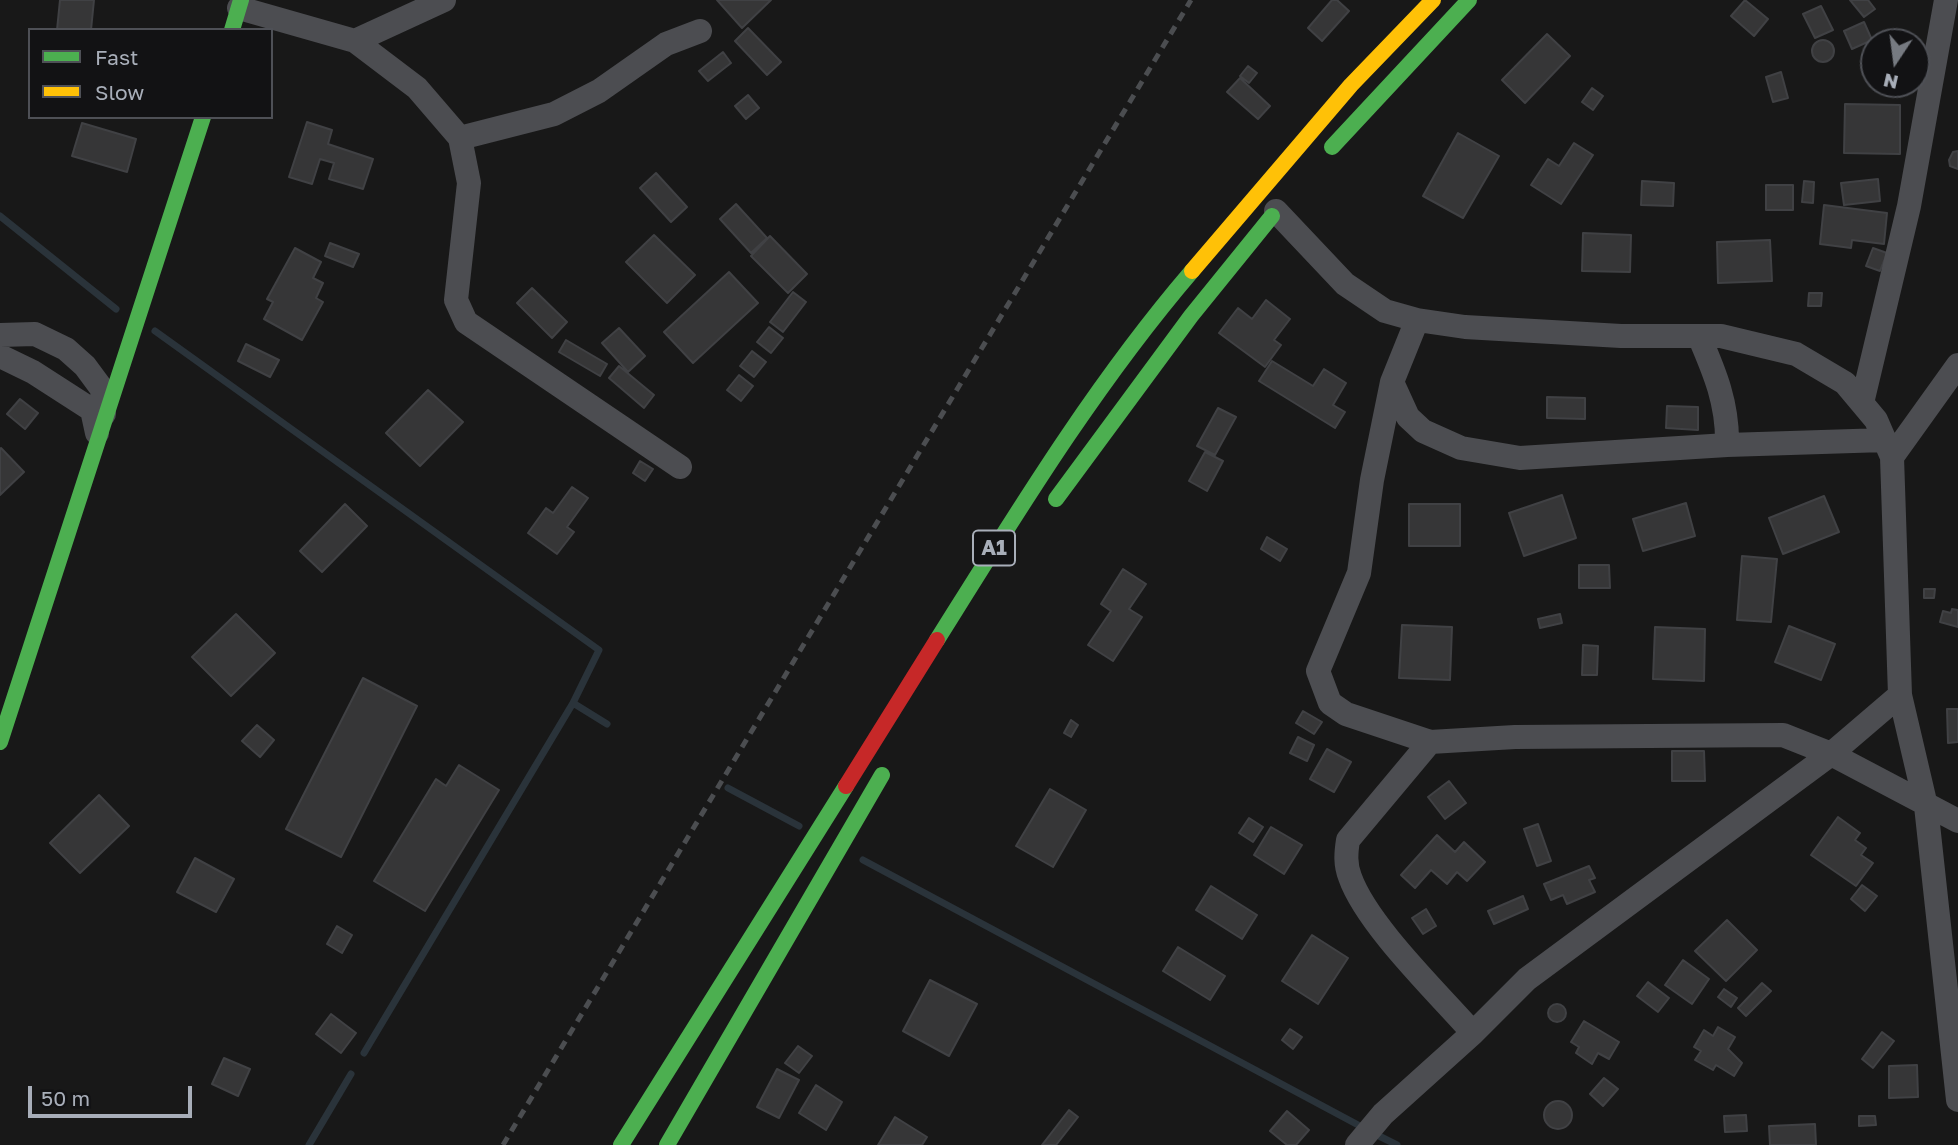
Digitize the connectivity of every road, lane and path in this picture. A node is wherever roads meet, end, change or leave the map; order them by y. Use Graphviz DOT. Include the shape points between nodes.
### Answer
graph roads {
  1 [pos="444,0"];
  2 [pos="1433,0"];
  3 [pos="1469,0"];
  4 [pos="1946,0"];
  5 [pos="237,13"];
  6 [pos="700,31"];
  7 [pos="355,41"];
  8 [pos="202,119"];
  9 [pos="460,138"];
  10 [pos="1318,163"];
  11 [pos="1280,206"];
  12 [pos="1417,320"];
  13 [pos="0,335"];
  14 [pos="1699,336"];
  15 [pos="0,356"];
  16 [pos="1958,365"];
  17 [pos="1392,382"];
  18 [pos="1862,403"];
  19 [pos="102,428"];
  20 [pos="1727,445"];
  21 [pos="1889,449"];
  22 [pos="680,467"];
  23 [pos="1048,510"];
  24 [pos="1900,695"];
  25 [pos="0,742"];
  26 [pos="1430,743"];
  27 [pos="1831,754"];
  28 [pos="889,764"];
  29 [pos="1926,806"];
  30 [pos="1958,821"];
  31 [pos="1473,1033"];
  32 [pos="1958,1100"];
  33 [pos="621,1145"];
  34 [pos="667,1145"];
  35 [pos="1357,1145"];
  1 -- 7 [label="street"];
  2 -- 33 [label="main road, A1" via="1351,85 1158,310 1031,490"];
  3 -- 10 [label="main road"];
  4 -- 18 [label="street" via="1909,206"];
  5 -- 7 [label="street"];
  6 -- 9 [label="street" via="666,44 599,91 554,114"];
  7 -- 9 [label="street" via="416,88"];
  8 -- 19 [label="main road"];
  9 -- 22 [label="street" via="469,183 456,300 466,322"];
  11 -- 12 [label="street" via="1345,284 1385,311"];
  11 -- 23 [label="main road" via="1191,316"];
  12 -- 14 [label="street" via="1621,336"];
  12 -- 17 [label="street"];
  13 -- 19 [label="street" via="35,334 66,349 85,366 102,389"];
  14 -- 18 [label="street" via="1721,336 1796,354 1845,383"];
  14 -- 20 [label="street" via="1722,389"];
  15 -- 19 [label="street" via="92,410"];
  16 -- 21 [label="street"];
  17 -- 20 [label="street" via="1408,417 1423,431 1473,450 1520,458"];
  17 -- 26 [label="street" via="1359,573 1318,671 1330,703 1346,714"];
  18 -- 21 [label="street"];
  19 -- 25 [label="main road"];
  20 -- 21 [label="street"];
  21 -- 24 [label="street"];
  24 -- 27 [label="street"];
  24 -- 29 [label="street"];
  26 -- 27 [label="street" via="1515,737 1783,735"];
  26 -- 31 [label="street" via="1348,840 1345,859 1366,911"];
  27 -- 29 [label="street"];
  27 -- 31 [label="street" via="1527,979"];
  28 -- 34 [label="main road"];
  29 -- 30 [label="street"];
  29 -- 32 [label="street"];
  31 -- 35 [label="street" via="1383,1114"];
}
